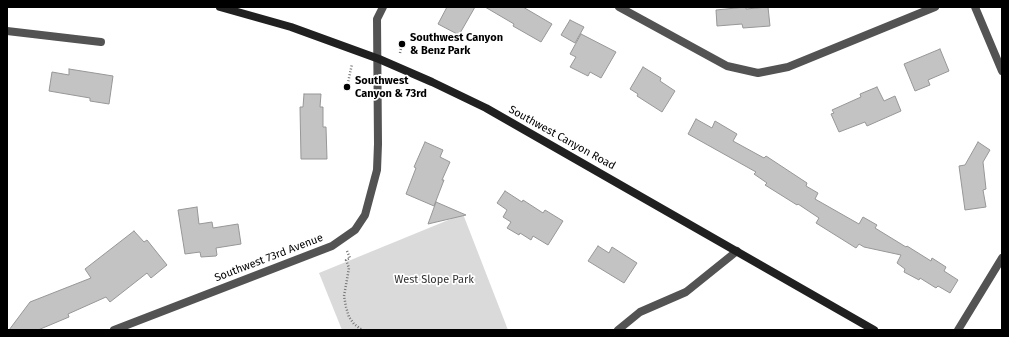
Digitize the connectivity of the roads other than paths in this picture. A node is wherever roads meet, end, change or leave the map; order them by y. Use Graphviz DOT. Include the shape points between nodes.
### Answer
graph roads {
  1 [pos="220,7"];
  2 [pos="383,7"];
  3 [pos="619,7"];
  4 [pos="935,7"];
  5 [pos="975,7"];
  6 [pos="7,31"];
  7 [pos="101,42"];
  8 [pos="379,59"];
  9 [pos="1002,72"];
  10 [pos="737,251"];
  11 [pos="1002,258"];
  12 [pos="114,330"];
  13 [pos="618,330"];
  14 [pos="874,330"];
  15 [pos="958,330"];
  1 -- 8 [label="main road, Southwest Canyon Road" via="291,27"];
  2 -- 8 [label="street, Southwest 73rd Avenue" via="377,19"];
  3 -- 4 [label="street" via="727,66 758,73 788,67"];
  5 -- 9 [label="street"];
  6 -- 7 [label="street"];
  8 -- 10 [label="main road, Southwest Canyon Road" via="486,108"];
  8 -- 12 [label="street, Southwest 73rd Avenue" via="377,170 365,215 355,230 332,246"];
  10 -- 13 [label="street" via="686,292 640,312"];
  10 -- 14 [label="main road, Southwest Canyon Road"];
  11 -- 15 [label="street"];
}
